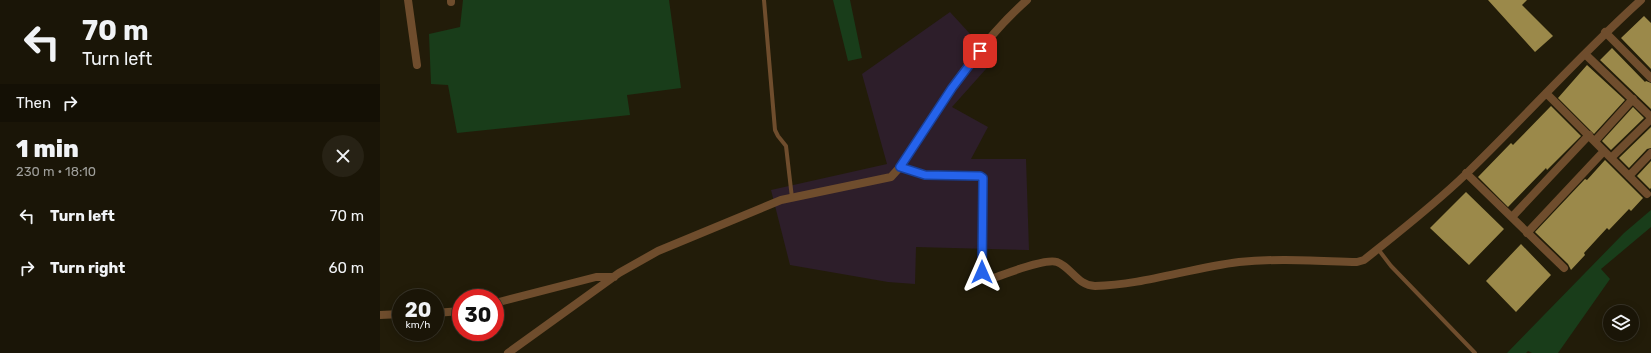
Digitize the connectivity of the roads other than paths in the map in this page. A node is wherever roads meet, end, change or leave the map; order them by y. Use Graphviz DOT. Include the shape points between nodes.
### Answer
graph roads {
  1 [pos="408,0"];
  2 [pos="764,0"];
  3 [pos="1027,0"];
  4 [pos="1641,0"];
  5 [pos="1605,32"];
  6 [pos="1585,54"];
  7 [pos="417,65"];
  8 [pos="1651,78"];
  9 [pos="1546,93"];
  10 [pos="1633,99"];
  11 [pos="1651,118"];
  12 [pos="1592,138"];
  13 [pos="1604,150"];
  14 [pos="1651,153"];
  15 [pos="1611,158"];
  16 [pos="900,167"];
  17 [pos="1466,173"];
  18 [pos="1629,176"];
  19 [pos="1647,194"];
  20 [pos="792,198"];
  21 [pos="1512,217"];
  22 [pos="1527,232"];
  23 [pos="1378,249"];
  24 [pos="1564,268"];
  25 [pos="614,277"];
  26 [pos="504,301"];
  27 [pos="392,314"];
  28 [pos="380,315"];
  29 [pos="508,353"];
  30 [pos="1474,353"];
  1 -- 7 [label="street"];
  2 -- 20 [label="lane" via="775,130 786,146"];
  3 -- 16 [label="street" via="1005,21 968,66"];
  4 -- 5 [label="street"];
  5 -- 6 [label="street"];
  5 -- 8 [label="street"];
  6 -- 9 [label="street"];
  6 -- 10 [label="street"];
  9 -- 12 [label="street"];
  9 -- 17 [label="street"];
  10 -- 11 [label="street"];
  10 -- 12 [label="street"];
  11 -- 15 [label="street"];
  12 -- 13 [label="street"];
  12 -- 21 [label="street"];
  13 -- 15 [label="street"];
  13 -- 22 [label="street"];
  14 -- 18 [label="street"];
  15 -- 18 [label="street"];
  16 -- 20 [label="street" via="889,178"];
  16 -- 23 [label="street" via="925,175 982,176 982,272 989,278 1055,261 1084,284 1095,286 1135,282 1194,269 1244,262 1358,262"];
  17 -- 21 [label="street"];
  17 -- 23 [label="street" via="1421,215"];
  18 -- 19 [label="street"];
  20 -- 25 [label="street" via="781,200 658,251"];
  21 -- 22 [label="street"];
  22 -- 24 [label="street"];
  23 -- 30 [label="lane"];
  25 -- 26 [label="street" via="596,277"];
  25 -- 29 [label="street"];
  27 -- 28 [label="street"];
}
